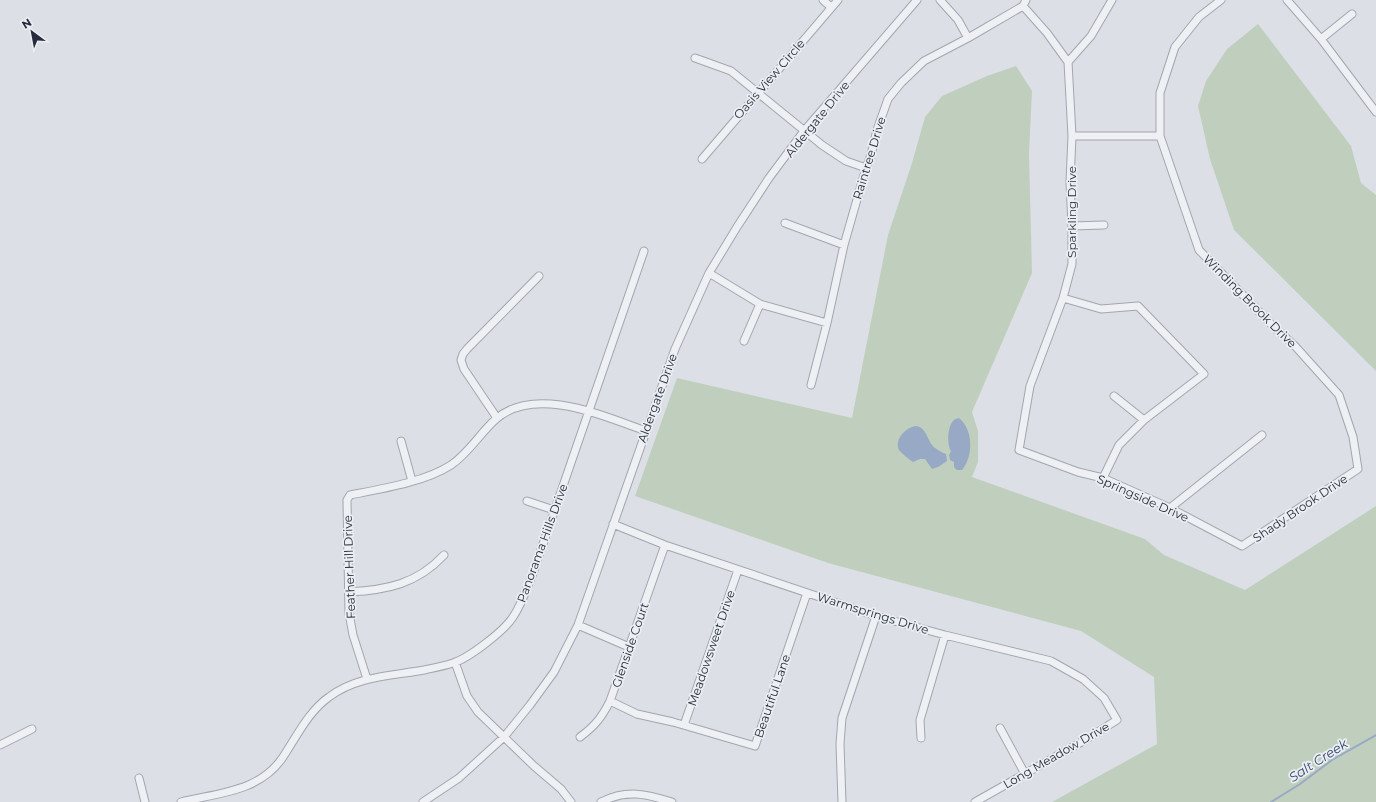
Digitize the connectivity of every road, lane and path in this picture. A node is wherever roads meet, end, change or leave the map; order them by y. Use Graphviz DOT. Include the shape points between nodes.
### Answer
graph roads {
  1 [pos="823,0"];
  2 [pos="838,0"];
  3 [pos="916,0"];
  4 [pos="940,0"];
  5 [pos="1112,0"];
  6 [pos="1221,0"];
  7 [pos="1286,0"];
  8 [pos="1024,3"];
  9 [pos="831,7"];
  10 [pos="1352,14"];
  11 [pos="968,38"];
  12 [pos="1321,39"];
  13 [pos="695,58"];
  14 [pos="1068,62"];
  15 [pos="757,93"];
  16 [pos="1375,107"];
  17 [pos="804,131"];
  18 [pos="1072,136"];
  19 [pos="1160,136"];
  20 [pos="702,159"];
  21 [pos="866,168"];
  22 [pos="785,223"];
  23 [pos="1104,225"];
  24 [pos="1072,226"];
  25 [pos="844,245"];
  26 [pos="644,251"];
  27 [pos="709,273"];
  28 [pos="539,276"];
  29 [pos="1063,298"];
  30 [pos="760,304"];
  31 [pos="827,323"];
  32 [pos="744,341"];
  33 [pos="811,385"];
  34 [pos="1114,396"];
  35 [pos="589,411"];
  36 [pos="497,418"];
  37 [pos="1144,420"];
  38 [pos="646,431"];
  39 [pos="1262,434"];
  40 [pos="401,441"];
  41 [pos="1019,450"];
  42 [pos="1358,469"];
  43 [pos="1103,478"];
  44 [pos="412,480"];
  45 [pos="527,501"];
  46 [pos="1170,508"];
  47 [pos="554,510"];
  48 [pos="613,524"];
  49 [pos="665,545"];
  50 [pos="1242,546"];
  51 [pos="444,555"];
  52 [pos="738,570"];
  53 [pos="349,592"];
  54 [pos="808,593"];
  55 [pos="876,616"];
  56 [pos="578,625"];
  57 [pos="945,635"];
  58 [pos="629,648"];
  59 [pos="455,662"];
  60 [pos="367,679"];
  61 [pos="610,701"];
  62 [pos="1117,720"];
  63 [pos="684,725"];
  64 [pos="1000,728"];
  65 [pos="32,729"];
  66 [pos="504,737"];
  67 [pos="580,737"];
  68 [pos="922,738"];
  69 [pos="0,745"];
  70 [pos="1024,774"];
  71 [pos="139,778"];
  72 [pos="145,802"];
  73 [pos="181,802"];
  74 [pos="423,802"];
  75 [pos="571,802"];
  76 [pos="601,802"];
  77 [pos="672,802"];
  78 [pos="842,802"];
  79 [pos="975,802"];
  1 -- 9 [label="street"];
  2 -- 9 [label="street, Oasis View Circle"];
  3 -- 17 [label="street, Aldergate Drive"];
  4 -- 11 [label="street" via="958,20"];
  5 -- 14 [label="street" via="1091,36"];
  6 -- 19 [label="street, Winding Brook Drive" via="1199,17 1174,47 1160,93"];
  7 -- 12 [label="street"];
  8 -- 11 [label="street, Raintree Drive"];
  8 -- 14 [label="street"];
  9 -- 15 [label="street, Oasis View Circle"];
  10 -- 12 [label="street"];
  11 -- 21 [label="street, Raintree Drive" via="924,60 888,99"];
  12 -- 16 [label="street"];
  13 -- 15 [label="street" via="731,71"];
  14 -- 18 [label="street, Sparkling Drive"];
  15 -- 17 [label="street"];
  15 -- 20 [label="street, Oasis View Circle"];
  17 -- 21 [label="street" via="846,161"];
  17 -- 27 [label="street, Aldergate Drive" via="769,178"];
  18 -- 19 [label="street"];
  18 -- 24 [label="street, Sparkling Drive"];
  19 -- 42 [label="street, Winding Brook Drive" via="1199,250 1339,394 1353,438"];
  21 -- 25 [label="street, Raintree Drive"];
  22 -- 25 [label="street"];
  23 -- 24 [label="street"];
  24 -- 29 [label="street, Sparkling Drive" via="1072,264"];
  25 -- 31 [label="street, Raintree Drive"];
  26 -- 35 [label="street, Panorama Hills Drive"];
  27 -- 30 [label="street"];
  27 -- 38 [label="street, Aldergate Drive" via="675,349"];
  28 -- 36 [label="street" via="467,349 461,360 464,369"];
  29 -- 37 [label="street" via="1101,309 1138,306 1204,374"];
  29 -- 41 [label="street, Sparkling Drive" via="1030,386"];
  30 -- 31 [label="street"];
  30 -- 32 [label="street"];
  31 -- 33 [label="street, Raintree Drive"];
  34 -- 37 [label="street"];
  35 -- 36 [label="street" via="541,403 516,408"];
  35 -- 38 [label="street"];
  35 -- 47 [label="street, Panorama Hills Drive"];
  36 -- 44 [label="street" via="451,465"];
  37 -- 43 [label="street" via="1119,445"];
  38 -- 48 [label="street, Aldergate Drive"];
  39 -- 46 [label="street"];
  40 -- 44 [label="street"];
  41 -- 43 [label="street, Springside Drive" via="1078,472"];
  42 -- 50 [label="street, Shady Brook Drive"];
  43 -- 46 [label="street, Springside Drive"];
  44 -- 53 [label="street, Feather Hill Drive" via="350,496 347,500"];
  45 -- 47 [label="street"];
  46 -- 50 [label="street, Springside Drive"];
  47 -- 59 [label="street, Panorama Hills Drive" via="533,573 513,618 497,635"];
  48 -- 49 [label="street, Warmsprings Drive"];
  48 -- 56 [label="street, Aldergate Drive"];
  49 -- 52 [label="street, Warmsprings Drive"];
  49 -- 58 [label="street, Glenside Court"];
  51 -- 53 [label="street" via="428,571 407,582 377,590"];
  52 -- 54 [label="street, Warmsprings Drive"];
  52 -- 63 [label="street, Meadowsweet Drive"];
  53 -- 60 [label="street, Feather Hill Drive" via="353,635"];
  54 -- 55 [label="street, Warmsprings Drive"];
  54 -- 63 [label="street, Beautiful Lane" via="754,746"];
  55 -- 57 [label="street, Warmsprings Drive"];
  55 -- 78 [label="street" via="842,718"];
  56 -- 58 [label="street"];
  56 -- 66 [label="street, Aldergate Drive" via="554,672"];
  57 -- 62 [label="street, Warmsprings Drive" via="1051,661 1083,679 1104,698"];
  57 -- 68 [label="street" via="920,720"];
  58 -- 61 [label="street, Glenside Court"];
  59 -- 60 [label="street, Panorama Hills Drive"];
  59 -- 66 [label="street" via="467,696 478,712"];
  60 -- 73 [label="street, Panorama Hills Drive" via="351,684 316,708 282,759 261,778 233,791"];
  61 -- 63 [label="street, Beautiful Lane" via="637,714"];
  61 -- 67 [label="street, Glenside Court" via="602,717"];
  62 -- 70 [label="street, Long Meadow Drive"];
  64 -- 70 [label="street"];
  65 -- 69 [label="street"];
  66 -- 74 [label="street, Aldergate Drive" via="459,778"];
  66 -- 75 [label="street" via="561,789"];
  70 -- 79 [label="street, Long Meadow Drive"];
  71 -- 72 [label="street"];
  76 -- 77 [label="street" via="619,795 647,794"];
}
